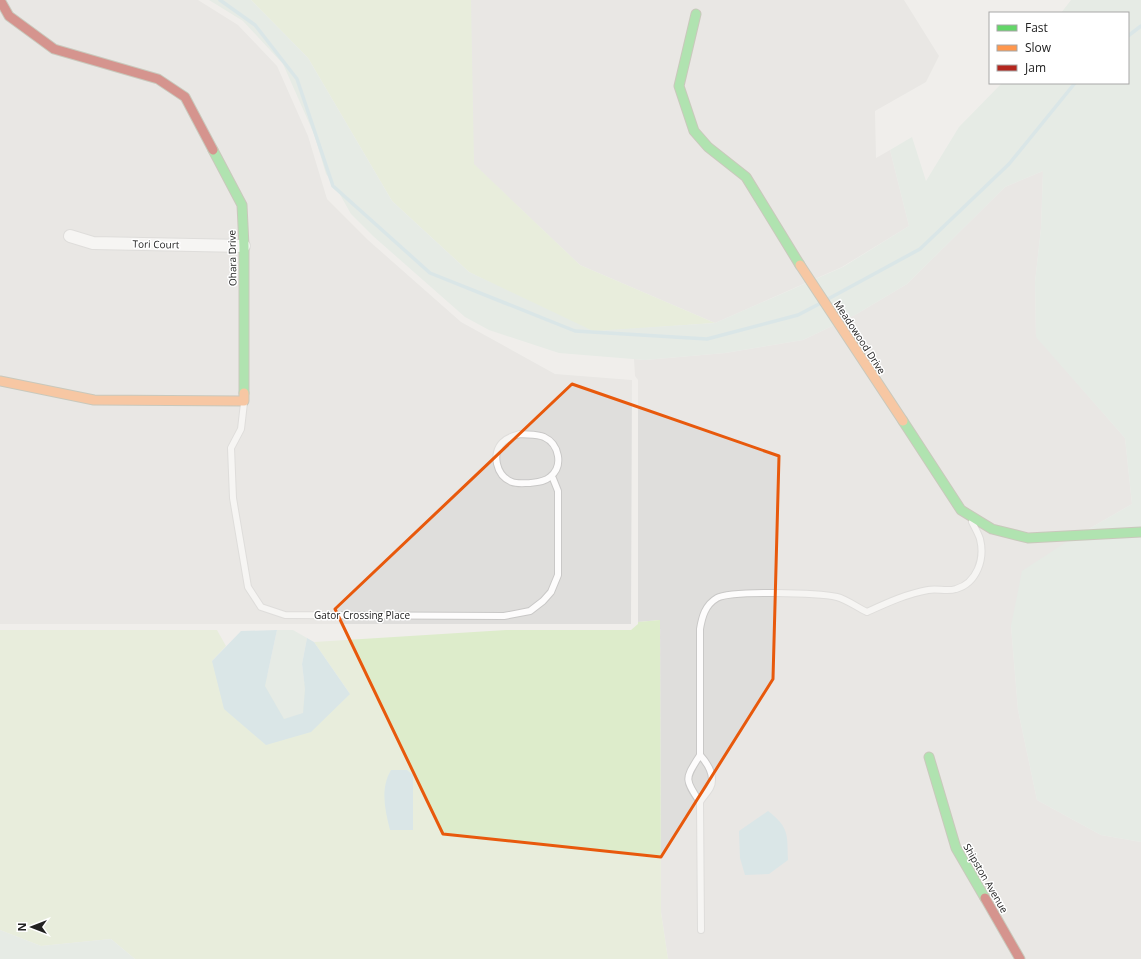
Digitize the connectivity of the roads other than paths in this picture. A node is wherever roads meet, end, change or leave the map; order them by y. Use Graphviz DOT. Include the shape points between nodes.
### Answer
graph roads {
  1 [pos="0,0"];
  2 [pos="696,14"];
  3 [pos="70,236"];
  4 [pos="244,246"];
  5 [pos="0,381"];
  6 [pos="244,401"];
  7 [pos="552,476"];
  8 [pos="970,515"];
  9 [pos="1141,532"];
  10 [pos="700,755"];
  11 [pos="929,757"];
  12 [pos="700,802"];
  13 [pos="701,930"];
  14 [pos="1020,959"];
  1 -- 4 [label="street, Ohara Drive" via="9,16 54,49 158,79 185,97 242,205"];
  2 -- 8 [label="street, Meadowood Drive" via="679,86 694,131 708,147 746,177 808,278 961,510"];
  3 -- 4 [label="street, Tori Court" via="93,244"];
  4 -- 6 [label="street, Ohara Drive"];
  5 -- 6 [label="street" via="94,400"];
  6 -- 7 [label="lane, Gator Crossing Place" via="241,429 231,448 233,498 248,587 261,607 285,615 504,616 530,611 551,592 558,575 558,491"];
  7 -- 7 [label="lane" via="557,468 556,449 551,441 542,436 510,436 497,450 498,469 512,482 544,482"];
  8 -- 9 [label="street, Meadowood Drive" via="992,529 1028,538"];
  8 -- 10 [label="lane" via="980,539 981,560 976,574 968,583 955,589 910,594 867,612 838,598 812,594 739,593 718,597 712,602 702,618 700,629"];
  10 -- 12 [label="lane" via="690,770 688,784"];
  10 -- 12 [label="lane" via="707,763 712,780 710,788"];
  11 -- 14 [label="street, Shipston Avenue" via="956,848"];
  12 -- 13 [label="lane"];
}
